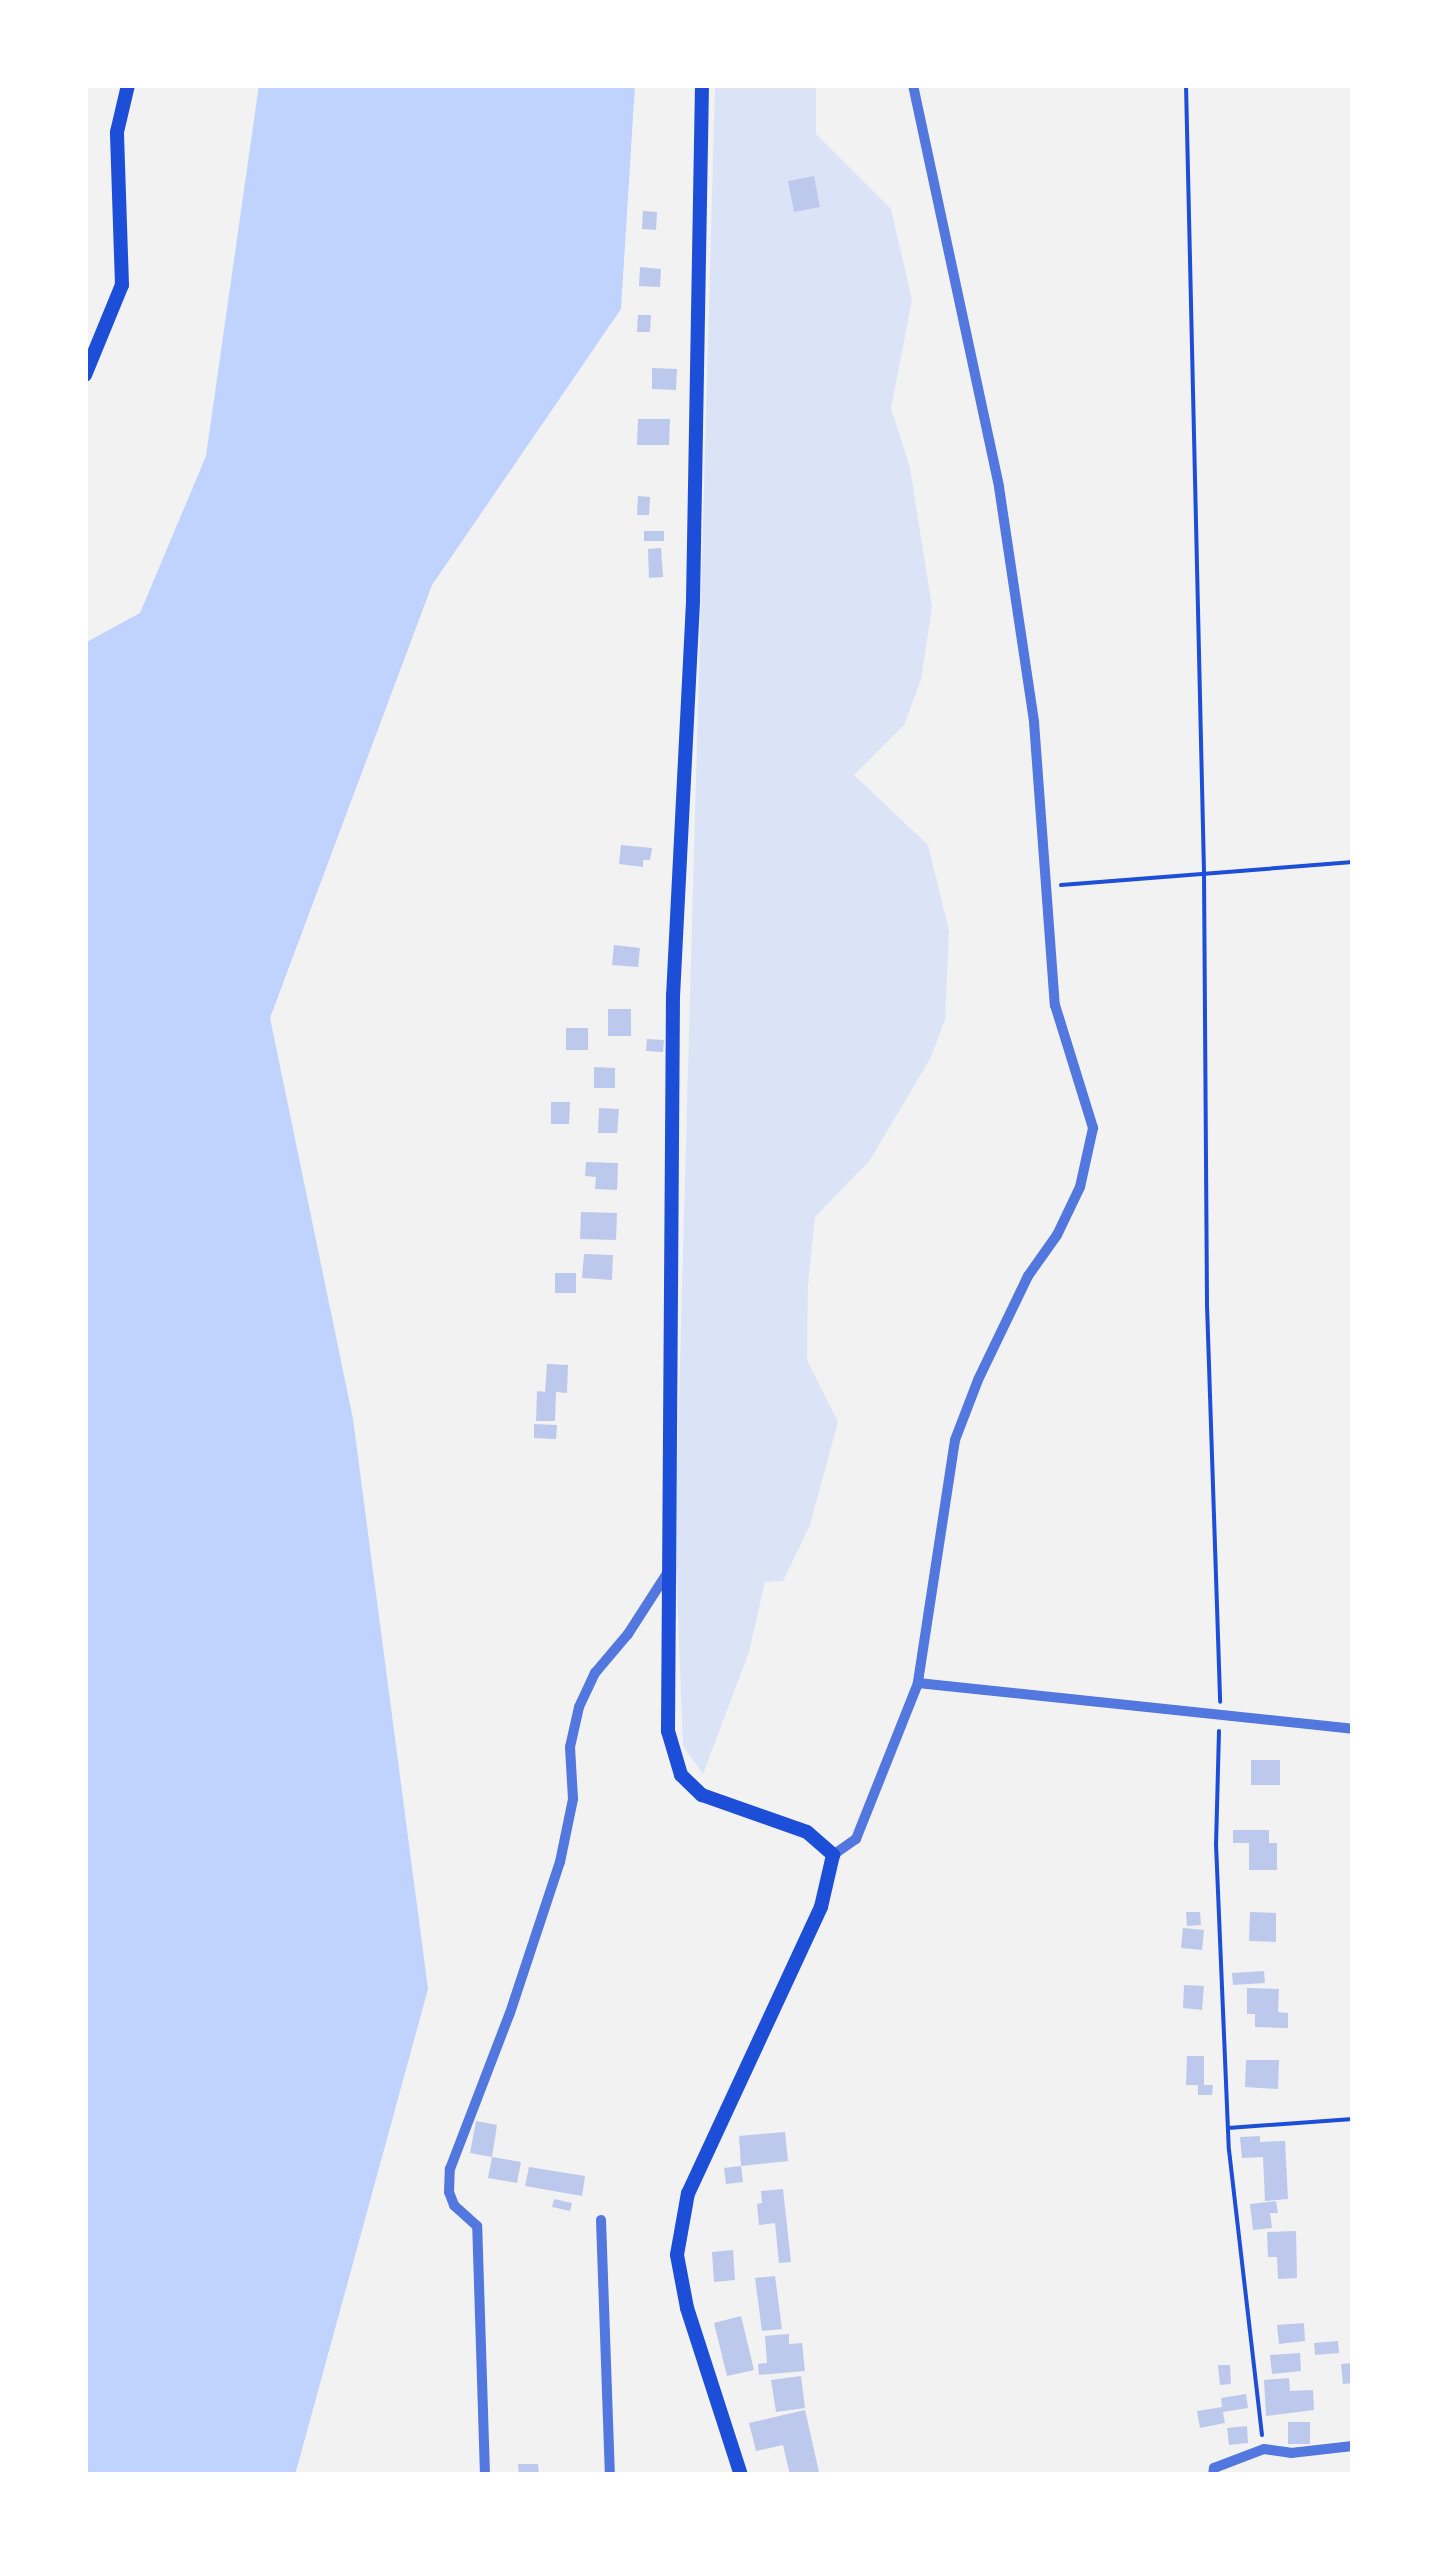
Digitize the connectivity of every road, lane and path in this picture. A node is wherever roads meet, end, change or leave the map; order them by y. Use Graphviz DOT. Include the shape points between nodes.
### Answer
graph roads {
  1 [pos="128,85"];
  2 [pos="702,85"];
  3 [pos="913,85"];
  4 [pos="1186,85"];
  5 [pos="90,351"];
  6 [pos="85,375"];
  7 [pos="1353,862"];
  8 [pos="1204,874"];
  9 [pos="1046,886"];
  10 [pos="669,1571"];
  11 [pos="918,1682"];
  12 [pos="1220,1718"];
  13 [pos="1353,1729"];
  14 [pos="833,1854"];
  15 [pos="1353,2119"];
  16 [pos="1228,2128"];
  17 [pos="601,2220"];
  18 [pos="1353,2446"];
  19 [pos="1264,2449"];
  20 [pos="485,2475"];
  21 [pos="610,2475"];
  22 [pos="741,2475"];
  23 [pos="1213,2475"];
  1 -- 5 [label="main road" via="118,132 122,285"];
  2 -- 10 [label="main road" via="693,602 673,995"];
  3 -- 9 [label="street" via="998,488 1034,722"];
  4 -- 8 [label="path"];
  5 -- 6 [label="main road"];
  7 -- 8 [label="path"];
  8 -- 9 [label="path"];
  8 -- 12 [label="path" via="1207,1305"];
  9 -- 11 [label="street" via="1055,1004 1093,1128 1080,1187 1028,1276 955,1440"];
  10 -- 14 [label="main road" via="668,1731 681,1775 702,1795 807,1832"];
  10 -- 20 [label="street" via="595,1673 579,1707 570,1747 573,1799 560,1862 450,2169 454,2205 478,2226"];
  11 -- 12 [label="street"];
  11 -- 14 [label="street" via="856,1839"];
  12 -- 13 [label="street"];
  12 -- 16 [label="path" via="1216,1844"];
  14 -- 22 [label="main road" via="821,1906 688,2194 676,2255"];
  15 -- 16 [label="path"];
  16 -- 19 [label="path"];
  17 -- 21 [label="street"];
  18 -- 19 [label="street"];
  19 -- 23 [label="street" via="1214,2468"];
}
